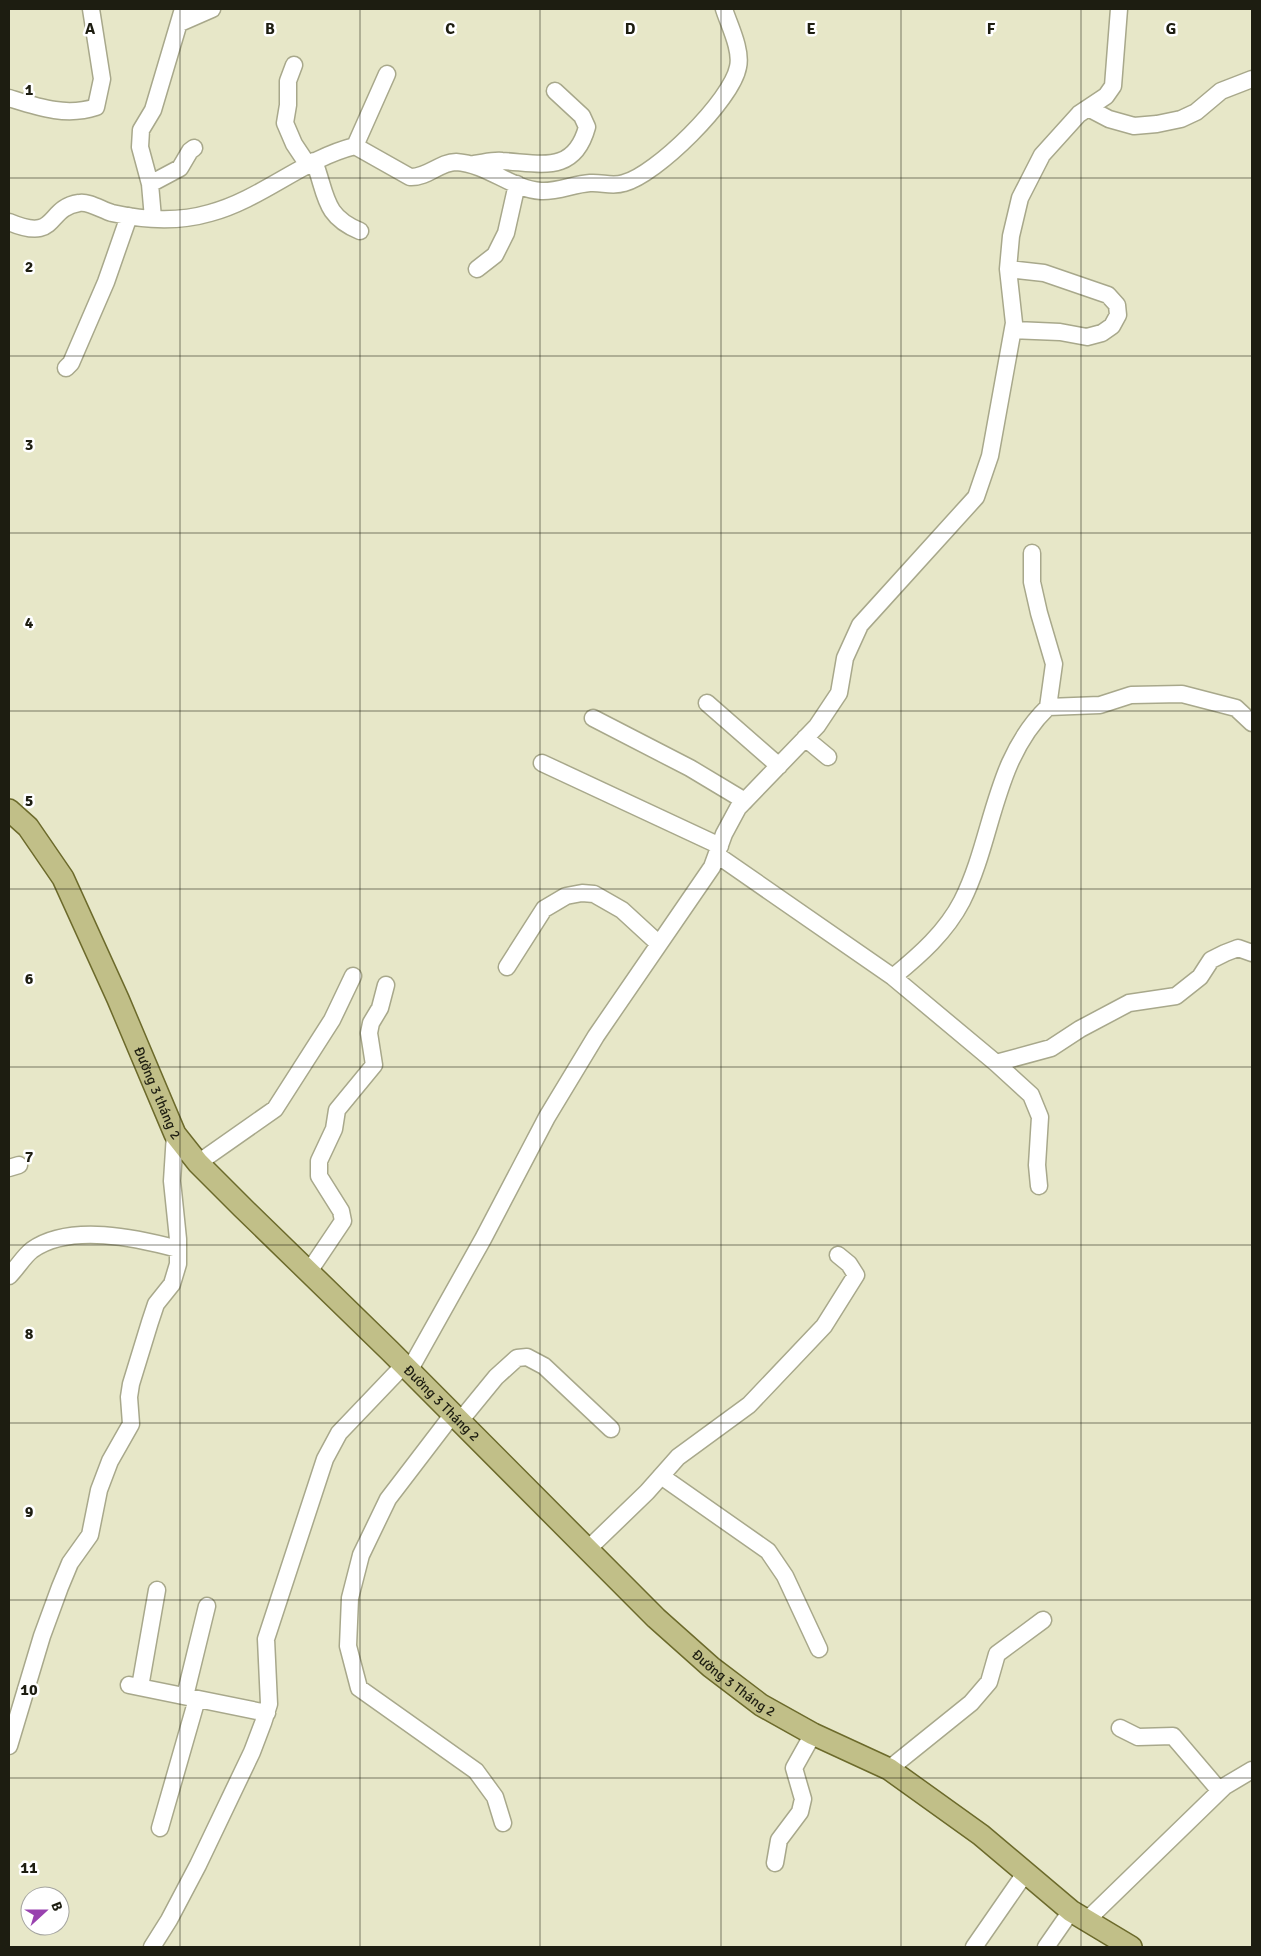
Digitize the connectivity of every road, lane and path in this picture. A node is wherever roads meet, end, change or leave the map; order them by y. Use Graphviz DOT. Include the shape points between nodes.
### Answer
graph roads {
  1 [pos="91,9"];
  2 [pos="212,9"];
  3 [pos="724,9"];
  4 [pos="1120,9"];
  5 [pos="181,16"];
  6 [pos="294,65"];
  7 [pos="387,74"];
  8 [pos="1252,79"];
  9 [pos="555,91"];
  10 [pos="9,98"];
  11 [pos="1088,108"];
  12 [pos="355,146"];
  13 [pos="194,148"];
  14 [pos="311,163"];
  15 [pos="472,165"];
  16 [pos="150,184"];
  17 [pos="517,184"];
  18 [pos="128,216"];
  19 [pos="153,218"];
  20 [pos="9,222"];
  21 [pos="360,231"];
  22 [pos="477,269"];
  23 [pos="1008,269"];
  24 [pos="1013,330"];
  25 [pos="66,368"];
  26 [pos="1032,553"];
  27 [pos="707,703"];
  28 [pos="1048,707"];
  29 [pos="593,718"];
  30 [pos="1252,722"];
  31 [pos="805,738"];
  32 [pos="828,757"];
  33 [pos="542,763"];
  34 [pos="779,766"];
  35 [pos="745,802"];
  36 [pos="9,810"];
  37 [pos="718,850"];
  38 [pos="659,944"];
  39 [pos="1250,950"];
  40 [pos="507,967"];
  41 [pos="353,976"];
  42 [pos="894,977"];
  43 [pos="386,985"];
  44 [pos="996,1063"];
  45 [pos="175,1134"];
  46 [pos="198,1163"];
  47 [pos="1039,1186"];
  48 [pos="178,1249"];
  49 [pos="838,1255"];
  50 [pos="308,1273"];
  51 [pos="9,1276"];
  52 [pos="369,1332"];
  53 [pos="401,1362"];
  54 [pos="456,1418"];
  55 [pos="611,1429"];
  56 [pos="661,1476"];
  57 [pos="588,1549"];
  58 [pos="157,1590"];
  59 [pos="207,1606"];
  60 [pos="1043,1620"];
  61 [pos="819,1648"];
  62 [pos="191,1697"];
  63 [pos="267,1712"];
  64 [pos="1120,1728"];
  65 [pos="813,1734"];
  66 [pos="9,1746"];
  67 [pos="889,1769"];
  68 [pos="1252,1770"];
  69 [pos="1220,1791"];
  70 [pos="503,1823"];
  71 [pos="160,1828"];
  72 [pos="775,1863"];
  73 [pos="1026,1872"];
  74 [pos="1079,1915"];
  75 [pos="152,1947"];
  76 [pos="974,1947"];
  77 [pos="1046,1947"];
  78 [pos="1131,1947"];
  1 -- 10 [label="street" via="102,79 96,106 84,110 48,110"];
  2 -- 5 [label="street"];
  3 -- 17 [label="street" via="739,66 715,108 683,143 626,183 611,186 592,183 543,191"];
  4 -- 11 [label="street" via="1116,78 1106,96"];
  5 -- 16 [label="street" via="153,110 141,130 140,147"];
  6 -- 14 [label="street" via="288,81 285,123 294,144"];
  7 -- 12 [label="street"];
  8 -- 11 [label="street" via="1221,91 1196,112 1157,124 1134,126 1109,119"];
  9 -- 15 [label="street" via="582,116 587,127 584,138 570,158 549,164 500,160"];
  11 -- 23 [label="street" via="1042,155 1020,198 1011,236"];
  12 -- 14 [label="street" via="332,152"];
  12 -- 15 [label="street" via="410,177 419,177 454,162"];
  13 -- 16 [label="street" via="180,168"];
  14 -- 19 [label="street" via="255,195 210,213"];
  14 -- 21 [label="street" via="337,220"];
  15 -- 17 [label="street"];
  16 -- 19 [label="street"];
  17 -- 22 [label="street" via="506,233 495,255"];
  18 -- 19 [label="street"];
  18 -- 20 [label="street" via="80,202 65,208 53,221 39,229 25,229"];
  18 -- 25 [label="street" via="106,282"];
  23 -- 24 [label="street"];
  23 -- 24 [label="street" via="1044,273 1108,295 1116,305 1118,315 1112,326 1087,337"];
  24 -- 31 [label="street" via="990,456 976,497 860,625 845,658 839,693"];
  26 -- 28 [label="street" via="1032,582 1054,664"];
  27 -- 34 [label="street"];
  28 -- 30 [label="street" via="1100,705 1131,695 1182,694 1236,708"];
  28 -- 42 [label="street" via="1029,730 998,788 986,835 962,901 931,945"];
  29 -- 35 [label="street" via="690,768"];
  31 -- 32 [label="street"];
  31 -- 34 [label="street"];
  33 -- 37 [label="street"];
  34 -- 35 [label="street"];
  35 -- 37 [label="street" via="738,808"];
  36 -- 45 [label="main road, Đường 3 tháng 2" via="28,827 63,878"];
  37 -- 38 [label="street" via="712,867"];
  37 -- 42 [label="street"];
  38 -- 40 [label="street" via="622,910 594,894 566,896 544,909"];
  38 -- 53 [label="street" via="596,1036 547,1117 483,1239"];
  39 -- 44 [label="street" via="1238,948 1211,960 1200,977 1176,996 1129,1003 1051,1048"];
  41 -- 46 [label="street" via="332,1020 275,1109"];
  42 -- 44 [label="street"];
  43 -- 50 [label="street" via="369,1033 374,1065 338,1110 334,1128 319,1161 319,1176 341,1211 343,1221"];
  44 -- 47 [label="street" via="1031,1096 1040,1117"];
  45 -- 46 [label="main road, Đường 3 tháng 2"];
  45 -- 48 [label="street" via="172,1181"];
  46 -- 50 [label="main road, Đường 3 tháng 2"];
  48 -- 51 [label="street" via="142,1239 72,1235 54,1239 31,1251"];
  48 -- 66 [label="street" via="178,1264 172,1284 156,1304 134,1372 129,1397 131,1424 110,1461 99,1490 90,1535 70,1563 60,1588"];
  49 -- 56 [label="street" via="856,1275 824,1326 749,1405 678,1457"];
  50 -- 52 [label="main road, Đường 3 tháng 2"];
  52 -- 53 [label="main road, Đường 3 Tháng 2"];
  53 -- 54 [label="main road, Đường 3 Tháng 2"];
  53 -- 63 [label="street" via="339,1433 325,1459 266,1639"];
  54 -- 55 [label="street" via="517,1358 527,1356 544,1366"];
  54 -- 57 [label="main road, Đường 3 Tháng 2"];
  54 -- 70 [label="street" via="388,1499 361,1555 350,1598 348,1646 359,1688 476,1771 495,1797"];
  56 -- 57 [label="street"];
  56 -- 61 [label="street" via="768,1551 784,1576"];
  57 -- 65 [label="main road, Đường 3 Tháng 2" via="656,1618 711,1667 761,1705"];
  58 -- 62 [label="street" via="135,1686"];
  59 -- 62 [label="street"];
  60 -- 67 [label="street" via="997,1654 989,1682 971,1704"];
  62 -- 63 [label="street"];
  62 -- 71 [label="street"];
  63 -- 75 [label="street" via="252,1752 198,1865"];
  64 -- 69 [label="street" via="1138,1737 1173,1736"];
  65 -- 67 [label="main road, Đường 3 Tháng 2"];
  65 -- 72 [label="street" via="794,1768 803,1799 800,1812 779,1840"];
  67 -- 73 [label="main road, Đường 3 Tháng 2" via="982,1835"];
  68 -- 69 [label="street"];
  69 -- 74 [label="street"];
  73 -- 74 [label="main road, Đường 3 Tháng 2"];
  73 -- 76 [label="street"];
  74 -- 77 [label="street"];
  74 -- 78 [label="main road, Đường 3 Tháng 2"];
}
